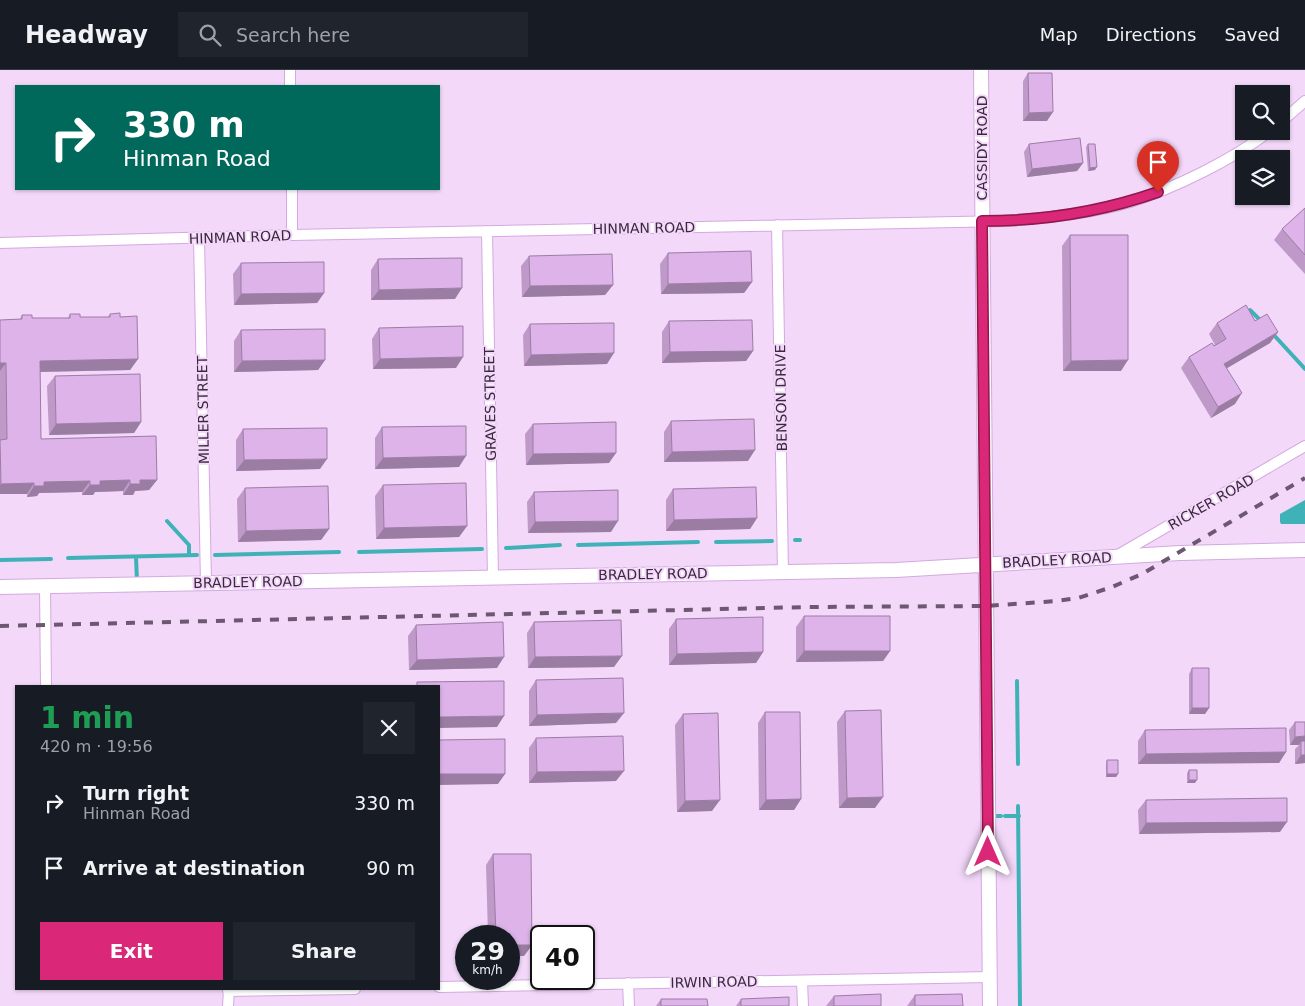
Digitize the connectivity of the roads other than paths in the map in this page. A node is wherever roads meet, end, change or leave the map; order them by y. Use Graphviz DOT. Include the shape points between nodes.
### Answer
graph roads {
  1 [pos="290,70"];
  2 [pos="981,70"];
  3 [pos="290,85"];
  4 [pos="1305,101"];
  5 [pos="1290,114"];
  6 [pos="1256,140"];
  7 [pos="292,190"];
  8 [pos="982,221"];
  9 [pos="777,225"];
  10 [pos="487,231"];
  11 [pos="292,235"];
  12 [pos="199,238"];
  13 [pos="0,243"];
  14 [pos="1305,446"];
  15 [pos="1305,550"];
  16 [pos="1115,557"];
  17 [pos="986,564"];
  18 [pos="783,572"];
  19 [pos="493,577"];
  20 [pos="206,583"];
  21 [pos="45,586"];
  22 [pos="0,587"];
  23 [pos="46,685"];
  24 [pos="989,977"];
  25 [pos="802,981"];
  26 [pos="628,983"];
  27 [pos="440,987"];
  28 [pos="228,990"];
  29 [pos="228,1006"];
  30 [pos="629,1006"];
  31 [pos="803,1006"];
  32 [pos="990,1006"];
  1 -- 3 [label="street"];
  2 -- 8 [label="street, CASSIDY ROAD"];
  4 -- 5 [label="street"];
  6 -- 8 [label="street, HINMAN ROAD" via="1200,172 1129,202 1067,215"];
  7 -- 11 [label="street"];
  8 -- 9 [label="street, HINMAN ROAD"];
  8 -- 17 [label="street, CASSIDY ROAD"];
  9 -- 10 [label="street, HINMAN ROAD"];
  9 -- 18 [label="street, BENSON DRIVE"];
  10 -- 11 [label="street, HINMAN ROAD"];
  10 -- 19 [label="street, GRAVES STREET"];
  11 -- 12 [label="street, HINMAN ROAD"];
  12 -- 13 [label="street, HINMAN ROAD"];
  12 -- 20 [label="street, MILLER STREET"];
  14 -- 16 [label="street, RICKER ROAD"];
  15 -- 16 [label="street, BRADLEY ROAD"];
  16 -- 17 [label="street, BRADLEY ROAD"];
  17 -- 18 [label="street, BRADLEY ROAD"];
  17 -- 24 [label="street, CASSIDY ROAD"];
  18 -- 19 [label="street, BRADLEY ROAD"];
  19 -- 20 [label="street, BRADLEY ROAD"];
  20 -- 21 [label="street, BRADLEY ROAD"];
  21 -- 22 [label="street, BRADLEY ROAD"];
  21 -- 23 [label="street"];
  24 -- 25 [label="street, IRWIN ROAD"];
  24 -- 32 [label="street, CASSIDY ROAD"];
  25 -- 26 [label="street, IRWIN ROAD"];
  25 -- 31 [label="street"];
  26 -- 27 [label="street, IRWIN ROAD"];
  26 -- 30 [label="street"];
  28 -- 29 [label="street"];
}
